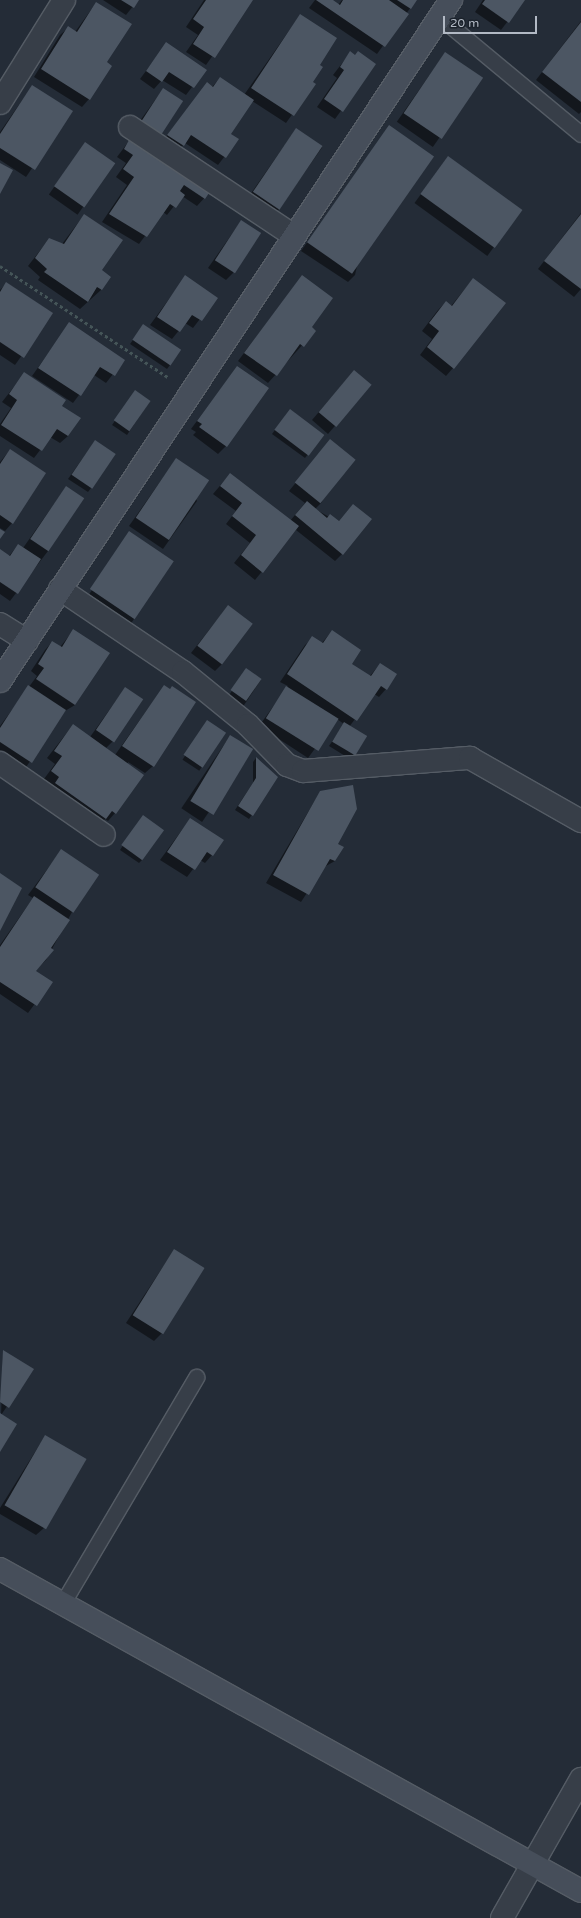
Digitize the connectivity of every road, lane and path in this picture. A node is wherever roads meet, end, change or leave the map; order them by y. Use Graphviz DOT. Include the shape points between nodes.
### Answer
graph roads {
  1 [pos="64,0"];
  2 [pos="446,9"];
  3 [pos="0,103"];
  4 [pos="130,127"];
  5 [pos="581,134"];
  6 [pos="294,236"];
  7 [pos="0,266"];
  8 [pos="191,392"];
  9 [pos="60,589"];
  10 [pos="0,624"];
  11 [pos="27,641"];
  12 [pos="0,682"];
  13 [pos="0,763"];
  14 [pos="581,821"];
  15 [pos="104,835"];
  16 [pos="196,1377"];
  17 [pos="0,1569"];
  18 [pos="62,1604"];
  19 [pos="581,1780"];
  20 [pos="533,1864"];
  21 [pos="581,1891"];
  22 [pos="502,1918"];
  1 -- 3 [label="street"];
  2 -- 5 [label="lane"];
  2 -- 6 [label="street"];
  4 -- 6 [label="street"];
  6 -- 8 [label="street"];
  7 -- 8 [label="path"];
  8 -- 9 [label="street"];
  9 -- 11 [label="street"];
  9 -- 14 [label="street" via="183,672 248,725 288,765 302,771 470,758"];
  10 -- 11 [label="street"];
  11 -- 12 [label="street"];
  13 -- 15 [label="street"];
  16 -- 18 [label="lane"];
  17 -- 18 [label="street"];
  18 -- 20 [label="street"];
  19 -- 20 [label="street"];
  20 -- 21 [label="street"];
  20 -- 22 [label="street"];
}
